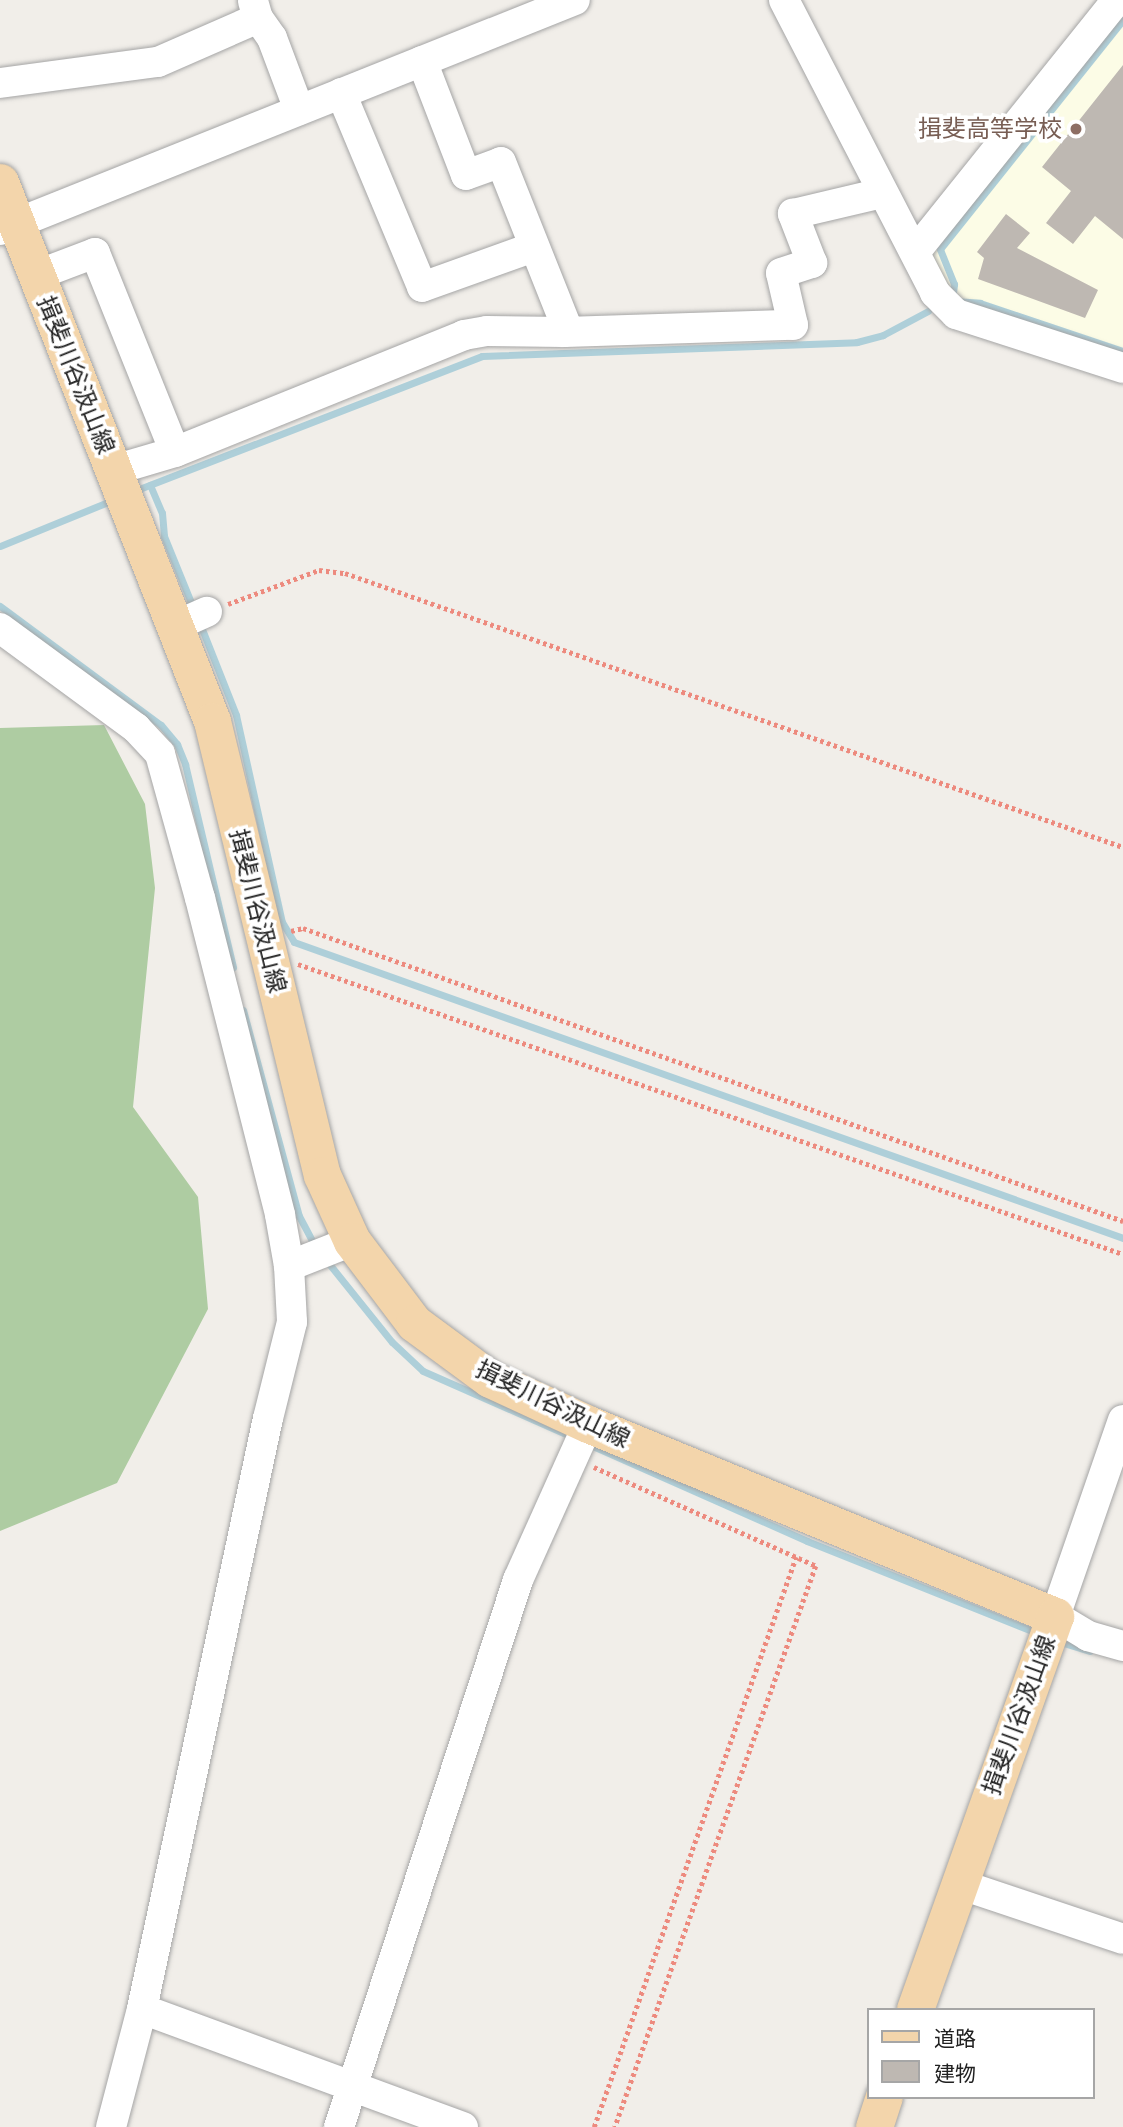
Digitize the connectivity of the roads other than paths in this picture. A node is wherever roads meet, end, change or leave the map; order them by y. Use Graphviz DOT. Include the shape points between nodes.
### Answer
graph roads {
  1 [pos="575,0"];
  2 [pos="784,0"];
  3 [pos="1117,0"];
  4 [pos="255,9"];
  5 [pos="422,61"];
  6 [pos="0,83"];
  7 [pos="341,93"];
  8 [pos="299,110"];
  9 [pos="0,182"];
  10 [pos="882,193"];
  11 [pos="8,226"];
  12 [pos="534,247"];
  13 [pos="915,252"];
  14 [pos="37,275"];
  15 [pos="565,332"];
  16 [pos="1123,368"];
  17 [pos="175,452"];
  18 [pos="114,470"];
  19 [pos="0,628"];
  20 [pos="352,1241"];
  21 [pos="289,1266"];
  22 [pos="1123,1420"];
  23 [pos="588,1424"];
  24 [pos="1055,1616"];
  25 [pos="1123,1646"];
  26 [pos="960,1884"];
  27 [pos="1123,1939"];
  28 [pos="916,2008"];
  29 [pos="142,2009"];
  30 [pos="353,2085"];
  31 [pos="883,2099"];
  32 [pos="111,2127"];
  33 [pos="339,2127"];
  34 [pos="463,2127"];
  35 [pos="874,2127"];
  1 -- 5 [label="street"];
  2 -- 10 [label="street"];
  3 -- 13 [label="street"];
  4 -- 6 [label="street" via="158,61"];
  4 -- 8 [label="street" via="272,38"];
  5 -- 7 [label="street"];
  5 -- 12 [label="street" via="466,175 501,162"];
  7 -- 8 [label="street"];
  7 -- 12 [label="street" via="422,287"];
  8 -- 11 [label="street"];
  9 -- 11 [label="main road, 揖斐川谷汲山線"];
  10 -- 13 [label="street"];
  10 -- 15 [label="street" via="793,214 812,263 781,273 793,325"];
  11 -- 14 [label="main road, 揖斐川谷汲山線"];
  12 -- 15 [label="street"];
  13 -- 16 [label="street" via="934,293 956,314"];
  14 -- 17 [label="street" via="95,253"];
  14 -- 18 [label="main road, 揖斐川谷汲山線"];
  15 -- 17 [label="street" via="464,335"];
  17 -- 18 [label="street"];
  18 -- 20 [label="main road, 揖斐川谷汲山線" via="191,619 322,1175"];
  19 -- 21 [label="street" via="136,728 160,754 280,1215"];
  20 -- 21 [label="street"];
  20 -- 23 [label="main road, 揖斐川谷汲山線" via="414,1323 490,1378"];
  21 -- 29 [label="street" via="292,1322"];
  22 -- 24 [label="street"];
  23 -- 24 [label="main road, 揖斐川谷汲山線"];
  23 -- 30 [label="street" via="518,1580"];
  24 -- 25 [label="street" via="1088,1636"];
  24 -- 26 [label="main road, 揖斐川谷汲山線"];
  26 -- 27 [label="street"];
  26 -- 28 [label="main road, 揖斐川谷汲山線"];
  29 -- 30 [label="street"];
  29 -- 32 [label="street"];
  30 -- 33 [label="street"];
  30 -- 34 [label="street"];
  31 -- 35 [label="main road"];
}
